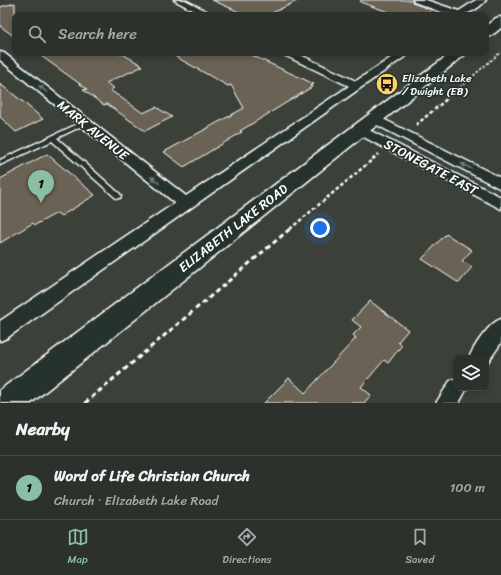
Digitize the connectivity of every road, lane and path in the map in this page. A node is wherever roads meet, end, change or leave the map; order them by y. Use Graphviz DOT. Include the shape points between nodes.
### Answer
graph roads {
  1 [pos="178,0"];
  2 [pos="417,0"];
  3 [pos="482,0"];
  4 [pos="203,12"];
  5 [pos="451,12"];
  6 [pos="464,12"];
  7 [pos="501,21"];
  8 [pos="489,31"];
  9 [pos="501,52"];
  10 [pos="0,55"];
  11 [pos="294,56"];
  12 [pos="401,56"];
  13 [pos="456,56"];
  14 [pos="357,86"];
  15 [pos="84,123"];
  16 [pos="368,124"];
  17 [pos="404,134"];
  18 [pos="54,138"];
  19 [pos="390,145"];
  20 [pos="0,163"];
  21 [pos="501,184"];
  22 [pos="118,196"];
  23 [pos="186,204"];
  24 [pos="501,204"];
  25 [pos="500,330"];
  26 [pos="0,332"];
  27 [pos="481,355"];
  28 [pos="455,391"];
  29 [pos="7,403"];
  30 [pos="84,403"];
  31 [pos="447,403"];
  1 -- 4 [label="street"];
  2 -- 5 [label="street"];
  3 -- 6 [label="street"];
  7 -- 8 [label="main road"];
  9 -- 17 [label="path"];
  15 -- 10 [label="street, MARK AVENUE, one-way"];
  11 -- 14 [label="street"];
  12 -- 14 [label="street"];
  13 -- 16 [label="main road, ELIZABETH LAKE ROAD"];
  14 -- 23 [label="street"];
  15 -- 18 [label="lane"];
  23 -- 15 [label="street, MARK AVENUE, one-way"];
  16 -- 17 [label="street"];
  16 -- 19 [label="street, STONEGATE EAST"];
  16 -- 29 [label="main road, ELIZABETH LAKE ROAD"];
  21 -- 17 [label="street, one-way"];
  18 -- 20 [label="lane"];
  18 -- 22 [label="lane"];
  19 -- 24 [label="street, STONEGATE EAST"];
  19 -- 30 [label="path"];
  23 -- 26 [label="street"];
  25 -- 27 [label="street"];
  28 -- 31 [label="street"];
}
